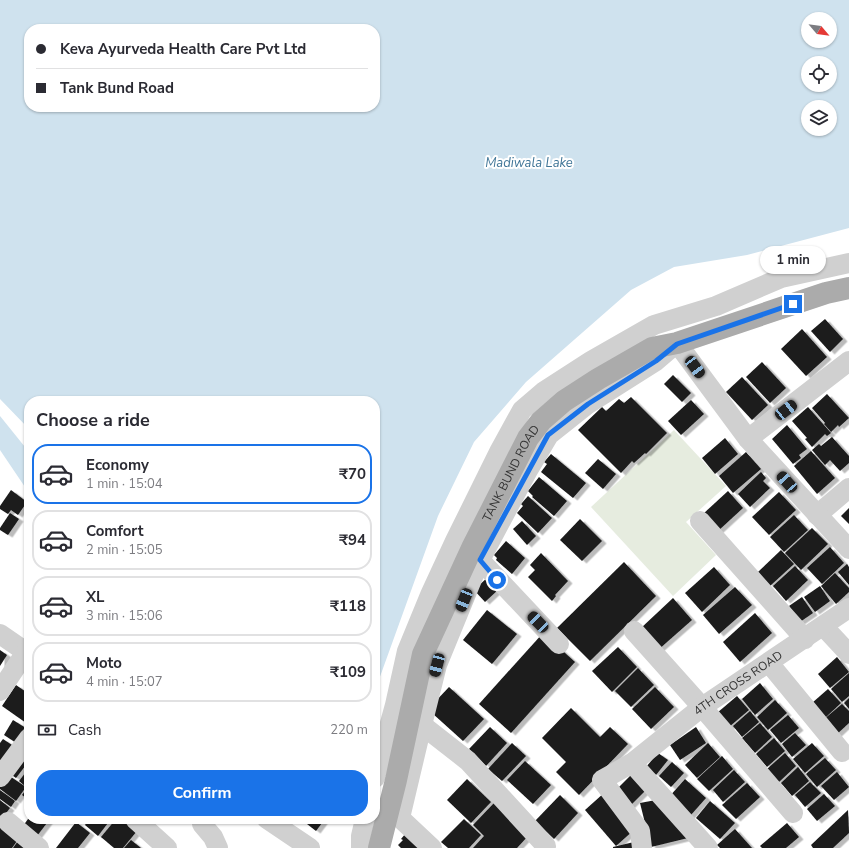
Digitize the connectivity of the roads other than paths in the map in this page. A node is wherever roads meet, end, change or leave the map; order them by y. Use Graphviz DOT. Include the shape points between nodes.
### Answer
graph roads {
  1 [pos="849,264"];
  2 [pos="849,288"];
  3 [pos="677,344"];
  4 [pos="849,361"];
  5 [pos="748,439"];
  6 [pos="849,488"];
  7 [pos="816,515"];
  8 [pos="700,521"];
  9 [pos="849,550"];
  10 [pos="480,560"];
  11 [pos="849,608"];
  12 [pos="823,626"];
  13 [pos="634,631"];
  14 [pos="0,634"];
  15 [pos="805,639"];
  16 [pos="559,644"];
  17 [pos="24,650"];
  18 [pos="849,654"];
  19 [pos="24,658"];
  20 [pos="769,663"];
  21 [pos="0,691"];
  22 [pos="702,707"];
  23 [pos="422,725"];
  24 [pos="660,739"];
  25 [pos="24,745"];
  26 [pos="842,752"];
  27 [pos="380,760"];
  28 [pos="632,763"];
  29 [pos="603,770"];
  30 [pos="0,777"];
  31 [pos="792,813"];
  32 [pos="8,822"];
  33 [pos="141,824"];
  34 [pos="202,824"];
  35 [pos="274,824"];
  36 [pos="364,824"];
  37 [pos="546,846"];
  38 [pos="39,848"];
  39 [pos="167,848"];
  40 [pos="218,848"];
  41 [pos="310,848"];
  42 [pos="361,848"];
  43 [pos="379,848"];
  44 [pos="432,848"];
  45 [pos="642,848"];
  46 [pos="708,848"];
  1 -- 27 [label="street" via="781,278 716,306 654,325 573,372 522,410 455,541 407,651"];
  2 -- 3 [label="main road, TANK BUND ROAD"];
  3 -- 5 [label="street"];
  3 -- 10 [label="street" via="656,361 588,404 548,435"];
  3 -- 43 [label="main road, TANK BUND ROAD" via="652,348 575,393 541,421 528,438 472,548 423,654"];
  4 -- 5 [label="street"];
  5 -- 7 [label="street"];
  6 -- 7 [label="street"];
  7 -- 9 [label="street"];
  8 -- 15 [label="street"];
  10 -- 16 [label="street"];
  10 -- 23 [label="street" via="437,665"];
  11 -- 12 [label="street, 4TH CROSS ROAD"];
  12 -- 15 [label="street, 4TH CROSS ROAD"];
  12 -- 18 [label="street"];
  13 -- 22 [label="street"];
  14 -- 17 [label="street"];
  15 -- 20 [label="street, 4TH CROSS ROAD"];
  19 -- 21 [label="street"];
  20 -- 22 [label="street, 4TH CROSS ROAD"];
  20 -- 26 [label="street"];
  22 -- 24 [label="street, 4TH CROSS ROAD"];
  22 -- 31 [label="street"];
  23 -- 37 [label="street" via="468,761"];
  23 -- 44 [label="street" via="400,818"];
  24 -- 28 [label="street, 4TH CROSS ROAD"];
  24 -- 29 [label="street" via="650,738"];
  25 -- 30 [label="street"];
  28 -- 45 [label="street, 4TH CROSS ROAD" via="602,780 640,830"];
  28 -- 46 [label="street"];
  32 -- 38 [label="street"];
  33 -- 39 [label="street"];
  34 -- 40 [label="street"];
  35 -- 41 [label="street"];
  36 -- 42 [label="street"];
}
